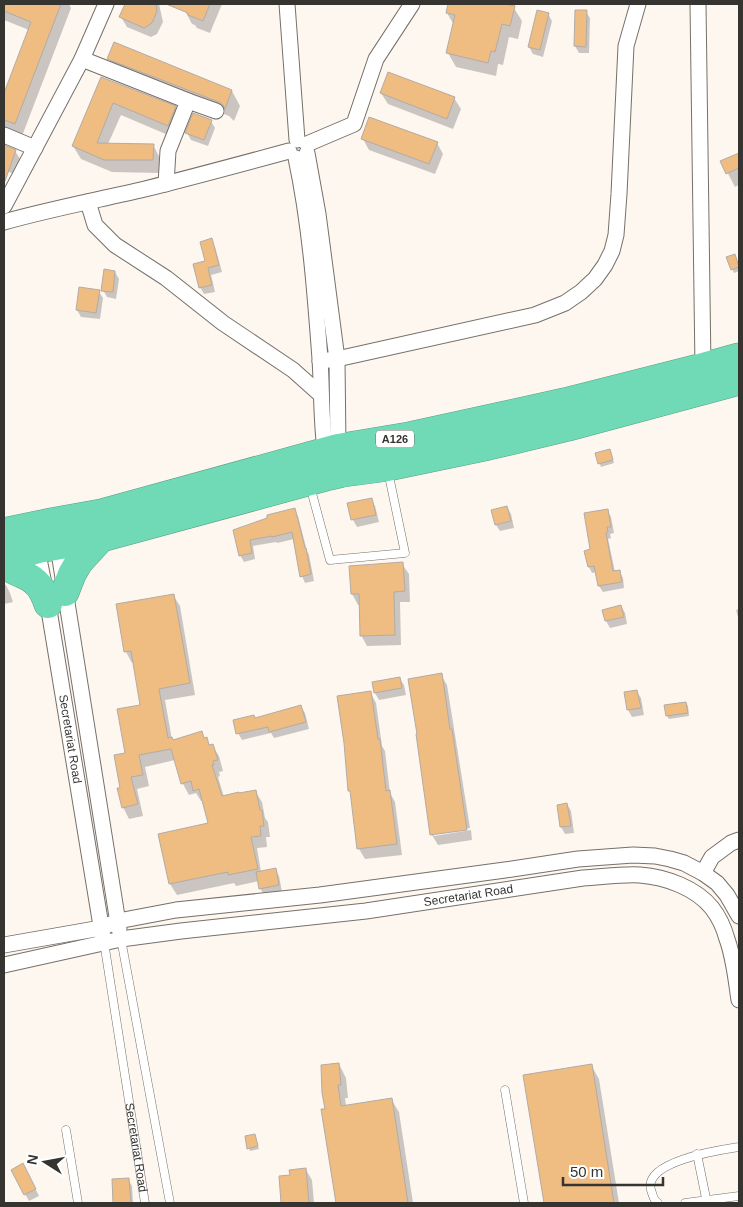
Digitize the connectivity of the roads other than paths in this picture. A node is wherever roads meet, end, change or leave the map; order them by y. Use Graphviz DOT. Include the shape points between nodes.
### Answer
graph roads {
  1 [pos="106,4"];
  2 [pos="287,4"];
  3 [pos="412,4"];
  4 [pos="638,4"];
  5 [pos="698,4"];
  6 [pos="82,59"];
  7 [pos="188,101"];
  8 [pos="216,111"];
  9 [pos="4,136"];
  10 [pos="35,148"];
  11 [pos="299,149"];
  12 [pos="166,184"];
  13 [pos="88,202"];
  14 [pos="4,206"];
  15 [pos="4,222"];
  16 [pos="739,356"];
  17 [pos="337,359"];
  18 [pos="320,361"];
  19 [pos="703,367"];
  20 [pos="739,381"];
  21 [pos="321,395"];
  22 [pos="385,454"];
  23 [pos="320,466"];
  24 [pos="4,532"];
  25 [pos="45,536"];
  26 [pos="101,538"];
  27 [pos="4,558"];
  28 [pos="4,564"];
  29 [pos="57,598"];
  30 [pos="739,840"];
  31 [pos="703,873"];
  32 [pos="739,916"];
  33 [pos="118,921"];
  34 [pos="102,935"];
  35 [pos="121,939"];
  36 [pos="4,945"];
  37 [pos="4,965"];
  38 [pos="739,1000"];
  39 [pos="505,1090"];
  40 [pos="66,1130"];
  41 [pos="739,1147"];
  42 [pos="697,1154"];
  43 [pos="739,1196"];
  44 [pos="707,1202"];
  45 [pos="78,1203"];
  46 [pos="145,1203"];
  47 [pos="170,1203"];
  48 [pos="524,1203"];
  49 [pos="658,1203"];
  50 [pos="685,1203"];
  1 -- 6 [label="street"];
  2 -- 11 [label="street"];
  3 -- 11 [label="street" via="376,60 354,124"];
  4 -- 17 [label="street" via="626,46 616,235 605,266 595,279 565,304 535,314"];
  5 -- 19 [label="street"];
  6 -- 7 [label="street"];
  6 -- 10 [label="street"];
  7 -- 8 [label="street"];
  7 -- 12 [label="street" via="168,151"];
  9 -- 10 [label="street"];
  10 -- 14 [label="street"];
  11 -- 12 [label="street"];
  11 -- 17 [label="street" via="318,214"];
  11 -- 18 [label="street"];
  12 -- 13 [label="street"];
  13 -- 15 [label="street"];
  13 -- 21 [label="street" via="95,225 115,245 293,370"];
  16 -- 19 [label="highway, A126"];
  17 -- 18 [label="street"];
  17 -- 23 [label="street"];
  18 -- 21 [label="street"];
  19 -- 22 [label="highway, A126" via="410,436"];
  20 -- 22 [label="highway, A126" via="488,446"];
  21 -- 23 [label="street"];
  22 -- 23 [label="highway, A126"];
  22 -- 23 [label="lane" via="406,553 330,560"];
  23 -- 25 [label="highway, A126" via="102,513"];
  23 -- 26 [label="highway, A126"];
  24 -- 25 [label="highway, A126"];
  25 -- 26 [label="highway, A126"];
  25 -- 27 [label="highway, A126"];
  25 -- 29 [label="street, Secretariat Road"];
  25 -- 29 [label="street, Secretariat Road"];
  26 -- 29 [label="highway" via="79,562"];
  28 -- 29 [label="highway"];
  29 -- 33 [label="street, Secretariat Road"];
  29 -- 34 [label="street, Secretariat Road"];
  30 -- 31 [label="street" via="731,842 712,857"];
  31 -- 32 [label="street, Secretariat Road" via="717,883"];
  31 -- 33 [label="street, Secretariat Road" via="677,861 655,856 604,856 320,895 176,910"];
  33 -- 34 [label="street, Secretariat Road"];
  33 -- 35 [label="street, Secretariat Road"];
  34 -- 35 [label="street, Secretariat Road"];
  34 -- 36 [label="street, Secretariat Road"];
  34 -- 37 [label="street, Secretariat Road"];
  34 -- 46 [label="lane, Secretariat Road"];
  35 -- 38 [label="street, Secretariat Road" via="366,911 582,878 641,875 678,884 695,893 712,909 728,941"];
  35 -- 47 [label="lane, Secretariat Road"];
  39 -- 48 [label="lane"];
  40 -- 45 [label="lane"];
  41 -- 42 [label="lane"];
  42 -- 44 [label="lane"];
  42 -- 49 [label="lane" via="664,1167 653,1176 650,1186"];
  43 -- 44 [label="lane"];
  44 -- 50 [label="lane"];
}
